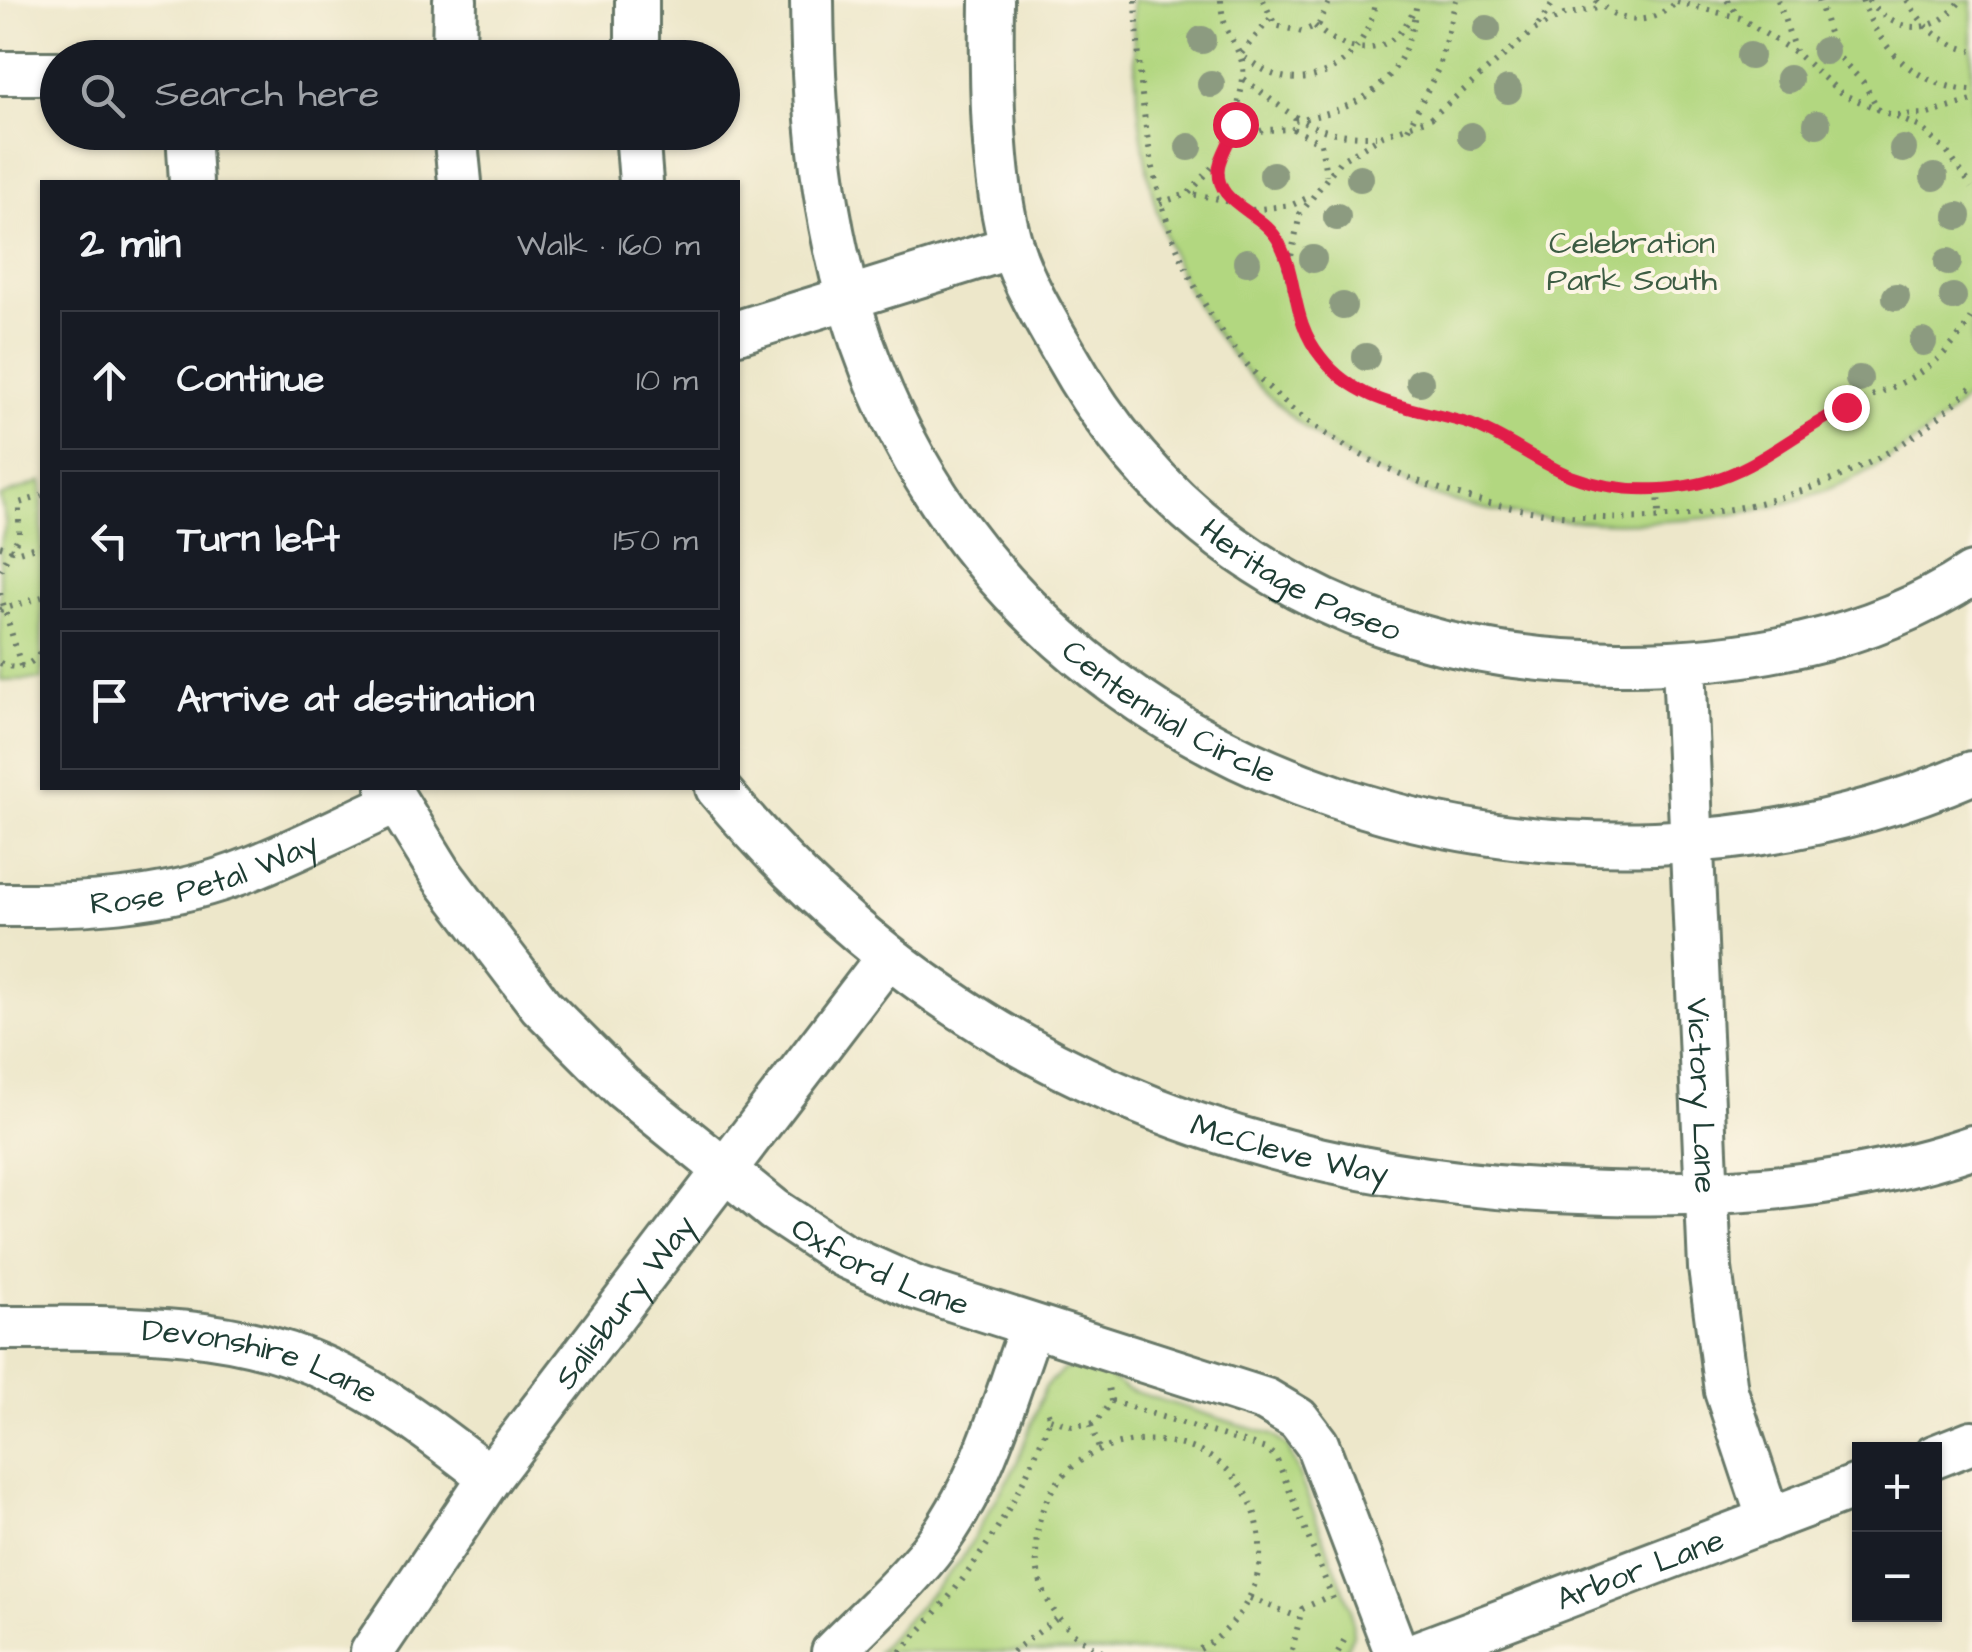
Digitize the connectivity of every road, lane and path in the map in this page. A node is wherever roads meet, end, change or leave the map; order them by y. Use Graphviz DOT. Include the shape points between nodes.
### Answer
graph roads {
  1 [pos="455,0"];
  2 [pos="637,0"];
  3 [pos="812,0"];
  4 [pos="992,0"];
  5 [pos="1136,0"];
  6 [pos="1222,0"];
  7 [pos="1263,0"];
  8 [pos="1330,0"];
  9 [pos="1376,0"];
  10 [pos="1417,0"];
  11 [pos="1456,0"];
  12 [pos="1554,0"];
  13 [pos="1596,0"];
  14 [pos="1727,0"];
  15 [pos="1778,0"];
  16 [pos="1819,0"];
  17 [pos="1865,0"];
  18 [pos="1907,0"];
  19 [pos="1961,0"];
  20 [pos="1678,1"];
  21 [pos="1972,4"];
  22 [pos="1603,7"];
  23 [pos="1740,18"];
  24 [pos="1270,20"];
  25 [pos="1315,26"];
  26 [pos="1924,28"];
  27 [pos="1534,30"];
  28 [pos="454,40"];
  29 [pos="637,40"];
  30 [pos="1356,49"];
  31 [pos="1972,51"];
  32 [pos="1796,53"];
  33 [pos="1240,55"];
  34 [pos="0,73"];
  35 [pos="40,73"];
  36 [pos="1244,80"];
  37 [pos="1972,90"];
  38 [pos="1972,101"];
  39 [pos="1879,110"];
  40 [pos="1896,115"];
  41 [pos="1296,120"];
  42 [pos="1293,130"];
  43 [pos="1408,130"];
  44 [pos="1383,135"];
  45 [pos="1231,143"];
  46 [pos="189,150"];
  47 [pos="457,150"];
  48 [pos="638,150"];
  49 [pos="1220,161"];
  50 [pos="1326,177"];
  51 [pos="191,180"];
  52 [pos="460,180"];
  53 [pos="641,180"];
  54 [pos="1972,187"];
  55 [pos="1188,194"];
  56 [pos="1309,198"];
  57 [pos="1230,201"];
  58 [pos="1160,203"];
  59 [pos="1250,210"];
  60 [pos="1012,247"];
  61 [pos="1288,267"];
  62 [pos="846,298"];
  63 [pos="1972,316"];
  64 [pos="740,331"];
  65 [pos="1972,386"];
  66 [pos="1658,490"];
  67 [pos="40,497"];
  68 [pos="1659,514"];
  69 [pos="40,545"];
  70 [pos="0,546"];
  71 [pos="14,550"];
  72 [pos="0,570"];
  73 [pos="1972,574"];
  74 [pos="0,593"];
  75 [pos="40,598"];
  76 [pos="2,609"];
  77 [pos="40,651"];
  78 [pos="0,663"];
  79 [pos="1684,664"];
  80 [pos="22,666"];
  81 [pos="1972,773"];
  82 [pos="719,790"];
  83 [pos="392,795"];
  84 [pos="1691,840"];
  85 [pos="0,905"];
  86 [pos="887,958"];
  87 [pos="1972,1147"];
  88 [pos="725,1170"];
  89 [pos="1707,1194"];
  90 [pos="0,1328"];
  91 [pos="1032,1328"];
  92 [pos="1050,1420"];
  93 [pos="1091,1425"];
  94 [pos="1972,1442"];
  95 [pos="1100,1448"];
  96 [pos="1942,1453"];
  97 [pos="490,1477"];
  98 [pos="1852,1488"];
  99 [pos="1769,1520"];
  100 [pos="1329,1596"];
  101 [pos="1250,1598"];
  102 [pos="1341,1604"];
  103 [pos="1298,1617"];
  104 [pos="1059,1618"];
  105 [pos="1349,1628"];
  106 [pos="1291,1651"];
  107 [pos="372,1652"];
  108 [pos="833,1652"];
  109 [pos="1012,1652"];
  110 [pos="1102,1652"];
  111 [pos="1194,1652"];
  112 [pos="1338,1652"];
  113 [pos="1396,1652"];
  114 [pos="1420,1652"];
  1 -- 28 [label="street"];
  2 -- 29 [label="street"];
  3 -- 62 [label="street, Centennial Circle" via="821,182"];
  4 -- 60 [label="street, Heritage Paseo" via="996,144"];
  5 -- 58 [label="path" via="1140,106"];
  6 -- 33 [label="path" via="1229,42"];
  7 -- 24 [label="path"];
  8 -- 25 [label="path"];
  9 -- 30 [label="path"];
  10 -- 30 [label="path" via="1405,28 1385,47"];
  10 -- 41 [label="path" via="1410,41 1380,86 1346,110"];
  11 -- 43 [label="path" via="1440,67"];
  12 -- 27 [label="path"];
  13 -- 22 [label="path"];
  14 -- 23 [label="path"];
  15 -- 32 [label="path"];
  16 -- 39 [label="path" via="1835,53"];
  17 -- 26 [label="path" via="1891,22"];
  17 -- 37 [label="path" via="1879,36 1906,66 1945,86"];
  18 -- 26 [label="path"];
  19 -- 21 [label="path"];
  19 -- 26 [label="path" via="1944,20"];
  20 -- 22 [label="path" via="1638,22"];
  20 -- 23 [label="path"];
  22 -- 27 [label="path"];
  23 -- 32 [label="path"];
  24 -- 25 [label="path" via="1292,32"];
  24 -- 33 [label="path"];
  25 -- 30 [label="path"];
  26 -- 31 [label="path"];
  27 -- 43 [label="path" via="1450,104"];
  30 -- 33 [label="path" via="1336,68 1308,79 1276,75"];
  32 -- 39 [label="path" via="1842,94"];
  33 -- 36 [label="path"];
  34 -- 35 [label="street"];
  36 -- 41 [label="path"];
  36 -- 45 [label="path"];
  38 -- 40 [label="path"];
  39 -- 40 [label="path"];
  40 -- 54 [label="path" via="1935,140"];
  41 -- 42 [label="path"];
  41 -- 44 [label="path" via="1353,136"];
  42 -- 45 [label="path" via="1263,130"];
  42 -- 50 [label="path" via="1320,143"];
  43 -- 44 [label="path"];
  44 -- 50 [label="path" via="1358,147"];
  45 -- 49 [label="path"];
  46 -- 51 [label="street"];
  47 -- 52 [label="street"];
  48 -- 53 [label="street"];
  49 -- 55 [label="path"];
  49 -- 57 [label="path" via="1222,191"];
  50 -- 56 [label="path"];
  55 -- 57 [label="path"];
  55 -- 58 [label="path"];
  56 -- 59 [label="path"];
  56 -- 61 [label="path" via="1292,234"];
  57 -- 59 [label="path"];
  58 -- 68 [label="path" via="1190,281 1234,348 1294,408 1361,457 1493,506"];
  59 -- 61 [label="path" via="1280,242"];
  60 -- 62 [label="street"];
  60 -- 79 [label="street, Heritage Paseo" via="1048,324 1110,424 1189,513 1293,587 1435,643 1518,659"];
  61 -- 66 [label="path" via="1306,336 1353,388 1483,429 1573,476"];
  62 -- 64 [label="street"];
  62 -- 84 [label="street, Centennial Circle" via="905,438 990,566 1050,628 1178,729 1320,794 1409,818 1511,835"];
  63 -- 66 [label="path" via="1948,351 1912,381 1814,422 1745,468"];
  65 -- 68 [label="path" via="1905,442 1828,482 1742,508"];
  66 -- 68 [label="path"];
  67 -- 71 [label="path" via="18,503"];
  69 -- 71 [label="path"];
  70 -- 71 [label="path"];
  71 -- 72 [label="path"];
  73 -- 79 [label="street, Heritage Paseo" via="1896,614 1825,639"];
  74 -- 76 [label="path"];
  75 -- 76 [label="path"];
  76 -- 80 [label="path"];
  77 -- 80 [label="path"];
  78 -- 80 [label="path"];
  79 -- 84 [label="street, Victory Lane"];
  81 -- 84 [label="street, Centennial Circle" via="1847,817 1772,834"];
  82 -- 86 [label="street, McCleve Way"];
  83 -- 85 [label="street, Rose Petal Way" via="234,876 147,897"];
  83 -- 88 [label="street, Oxford Lane" via="488,942 540,1006 622,1087"];
  84 -- 89 [label="street, Victory Lane"];
  86 -- 88 [label="street, Salisbury Way"];
  86 -- 89 [label="street, McCleve Way" via="1088,1083 1268,1148 1456,1185"];
  87 -- 89 [label="street, McCleve Way" via="1858,1175"];
  88 -- 91 [label="street, Oxford Lane" via="842,1254"];
  88 -- 97 [label="street, Salisbury Way"];
  89 -- 99 [label="street, Victory Lane" via="1726,1392"];
  90 -- 97 [label="street, Devonshire Lane" via="180,1332 252,1346 345,1379 410,1415"];
  91 -- 108 [label="street" via="992,1443 962,1500 931,1550"];
  91 -- 113 [label="street, Oxford Lane" via="1266,1400 1298,1419 1317,1444"];
  92 -- 93 [label="path"];
  93 -- 95 [label="path"];
  93 -- 100 [label="path" via="1111,1401 1266,1449 1276,1457"];
  94 -- 96 [label="street"];
  95 -- 101 [label="path" via="1154,1438 1190,1446 1221,1465 1244,1493 1258,1527 1260,1563"];
  95 -- 104 [label="path" via="1069,1470 1040,1517 1038,1572"];
  97 -- 107 [label="street, Salisbury Way"];
  98 -- 99 [label="street, Arbor Lane"];
  99 -- 114 [label="street, Arbor Lane"];
  100 -- 102 [label="path"];
  100 -- 103 [label="path"];
  101 -- 103 [label="path"];
  101 -- 111 [label="path" via="1228,1628"];
  103 -- 106 [label="path"];
  104 -- 109 [label="path"];
  104 -- 110 [label="path"];
  105 -- 112 [label="path"];
}
